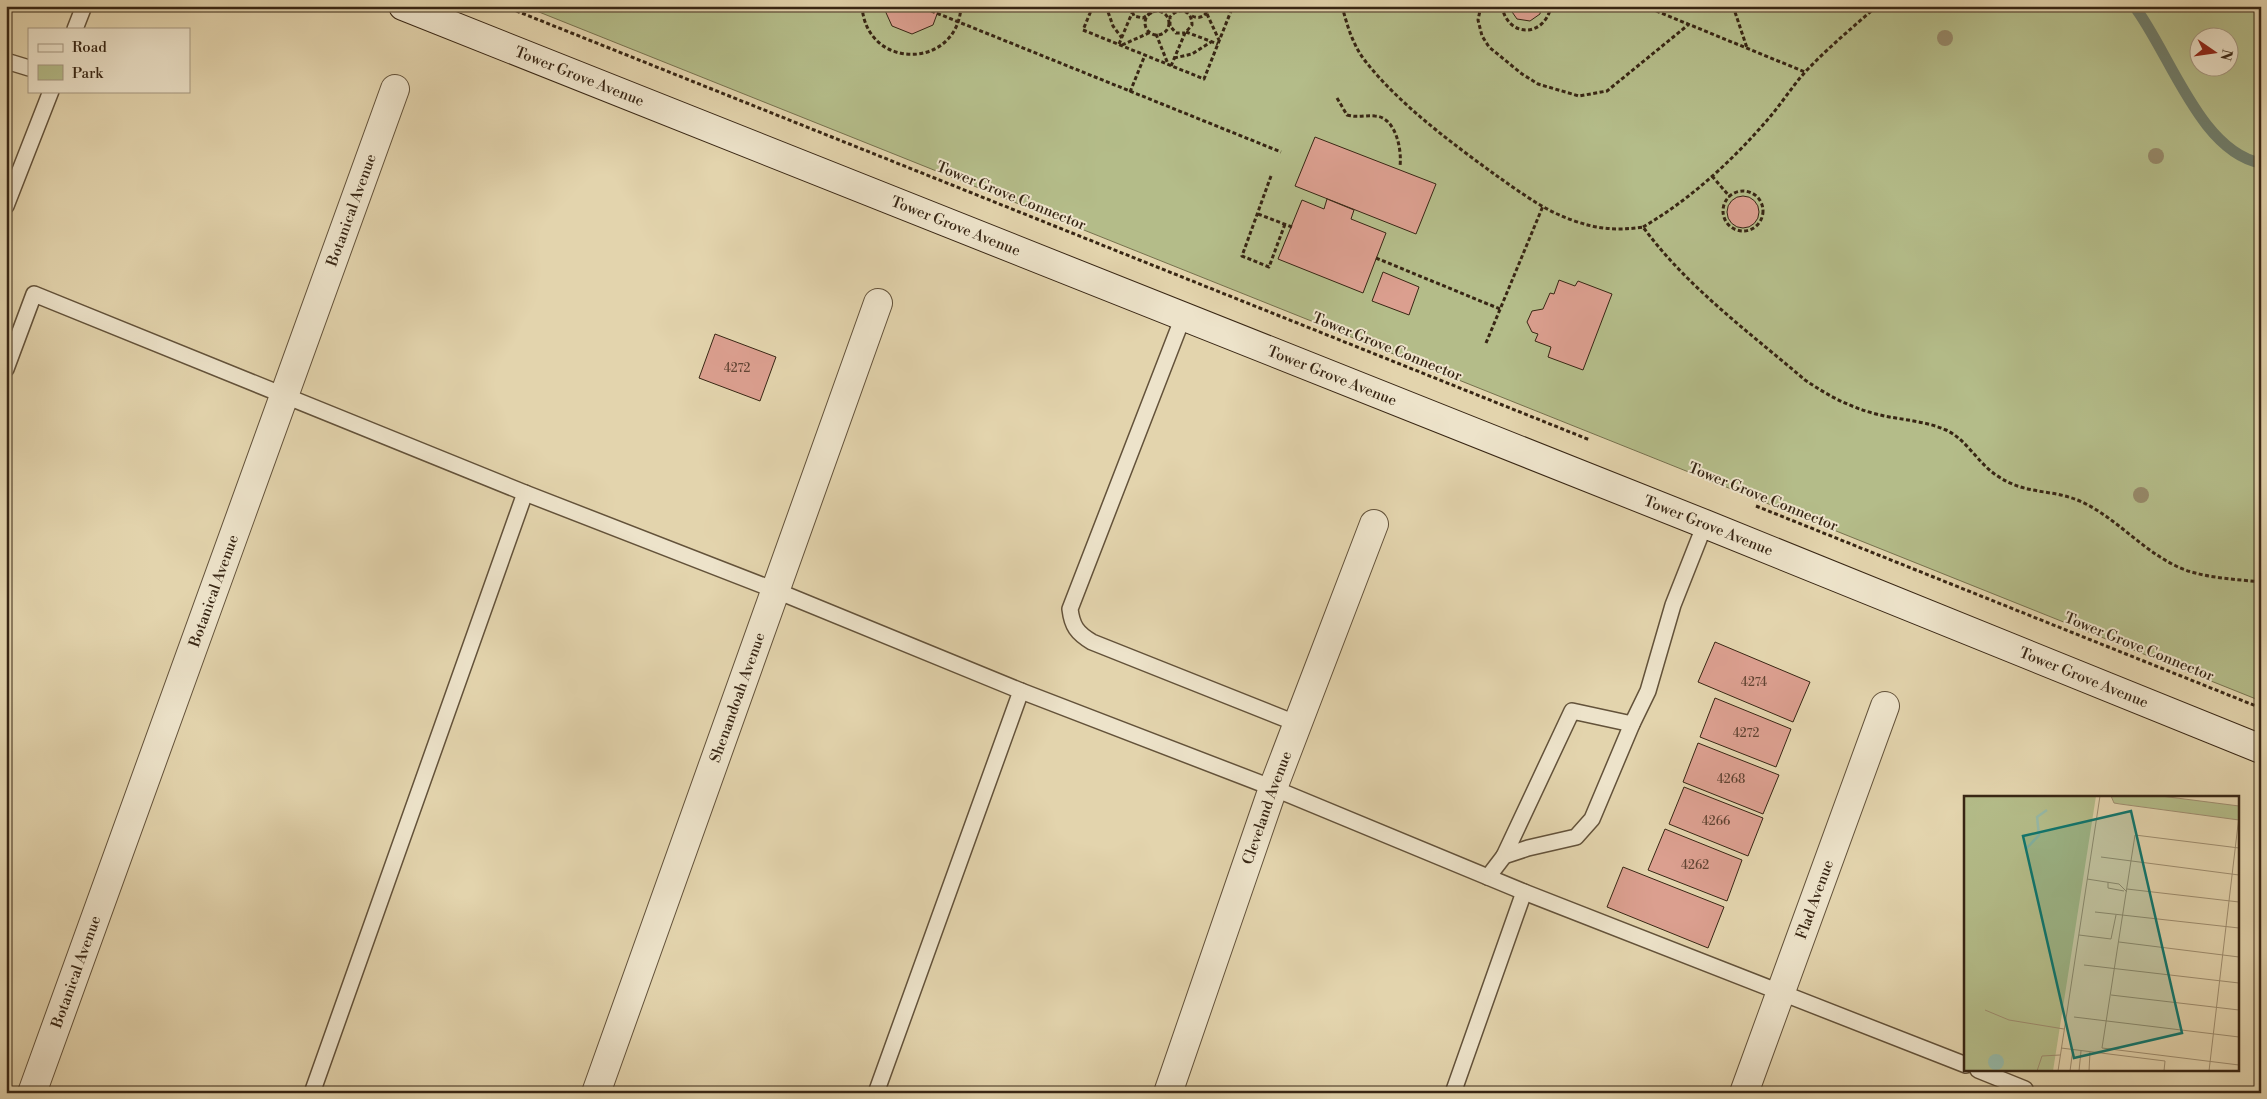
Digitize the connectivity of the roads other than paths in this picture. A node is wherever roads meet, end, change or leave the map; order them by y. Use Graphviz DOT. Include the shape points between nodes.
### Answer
graph roads {
  1 [pos="84,6"];
  2 [pos="403,6"];
  3 [pos="75,28"];
  4 [pos="6,61"];
  5 [pos="28,68"];
  6 [pos="396,89"];
  7 [pos="51,92"];
  8 [pos="6,163"];
  9 [pos="21,168"];
  10 [pos="6,206"];
  11 [pos="878,303"];
  12 [pos="1183,317"];
  13 [pos="6,369"];
  14 [pos="284,397"];
  15 [pos="525,493"];
  16 [pos="1374,524"];
  17 [pos="1705,524"];
  18 [pos="777,591"];
  19 [pos="1022,691"];
  20 [pos="1885,706"];
  21 [pos="1298,724"];
  22 [pos="1632,724"];
  23 [pos="2261,749"];
  24 [pos="1273,788"];
  25 [pos="1504,856"];
  26 [pos="1488,877"];
  27 [pos="1524,892"];
  28 [pos="1781,993"];
  29 [pos="1964,1064"];
  30 [pos="1983,1072"];
  31 [pos="32,1093"];
  32 [pos="312,1093"];
  33 [pos="596,1093"];
  34 [pos="876,1093"];
  35 [pos="1168,1093"];
  36 [pos="1453,1093"];
  37 [pos="1744,1093"];
  38 [pos="2024,1093"];
  1 -- 3 [label="lane"];
  2 -- 12 [label="street, Tower Grove Avenue"];
  4 -- 5 [label="lane"];
  6 -- 14 [label="street, Botanical Avenue"];
  7 -- 9 [label="lane"];
  8 -- 9 [label="lane"];
  9 -- 10 [label="lane"];
  11 -- 18 [label="street, Shenandoah Avenue"];
  12 -- 17 [label="street, Tower Grove Avenue"];
  12 -- 21 [label="lane" via="1070,609 1071,622 1079,634 1092,642"];
  13 -- 14 [label="lane" via="34,294"];
  14 -- 15 [label="lane"];
  14 -- 31 [label="street, Botanical Avenue"];
  15 -- 18 [label="lane"];
  15 -- 32 [label="lane"];
  16 -- 21 [label="street, Cleveland Avenue"];
  17 -- 22 [label="lane" via="1673,605 1648,691"];
  17 -- 23 [label="street, Tower Grove Avenue"];
  18 -- 19 [label="lane"];
  18 -- 33 [label="street, Shenandoah Avenue"];
  19 -- 24 [label="lane"];
  19 -- 34 [label="lane"];
  20 -- 28 [label="street, Flad Avenue"];
  21 -- 24 [label="street, Cleveland Avenue"];
  22 -- 25 [label="lane" via="1592,819 1576,837"];
  22 -- 25 [label="lane" via="1572,712"];
  24 -- 26 [label="lane"];
  24 -- 35 [label="street, Cleveland Avenue"];
  25 -- 26 [label="lane"];
  26 -- 27 [label="lane"];
  27 -- 28 [label="lane"];
  27 -- 36 [label="lane"];
  28 -- 29 [label="lane"];
  28 -- 37 [label="street, Flad Avenue"];
  30 -- 38 [label="lane" via="2025,1089"];
}
